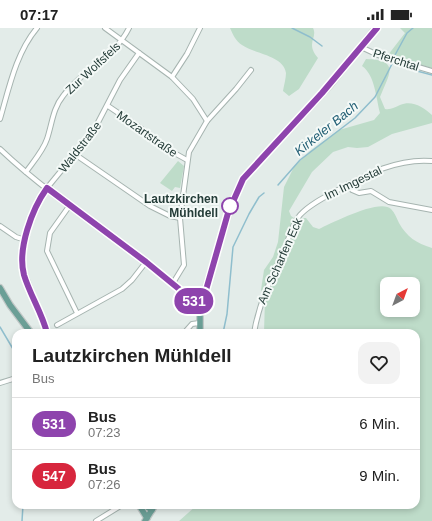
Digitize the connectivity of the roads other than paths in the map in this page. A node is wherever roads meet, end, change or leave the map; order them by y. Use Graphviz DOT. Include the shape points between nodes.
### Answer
graph roads {
  1 [pos="37,28"];
  2 [pos="105,28"];
  3 [pos="129,28"];
  4 [pos="200,28"];
  5 [pos="376,28"];
  6 [pos="122,41"];
  7 [pos="361,47"];
  8 [pos="139,53"];
  9 [pos="251,70"];
  10 [pos="432,72"];
  11 [pos="172,76"];
  12 [pos="108,106"];
  13 [pos="0,119"];
  14 [pos="208,121"];
  15 [pos="0,149"];
  16 [pos="76,155"];
  17 [pos="187,160"];
  18 [pos="432,161"];
  19 [pos="26,172"];
  20 [pos="348,184"];
  21 [pos="47,188"];
  22 [pos="70,205"];
  23 [pos="432,210"];
  24 [pos="302,213"];
  25 [pos="180,218"];
  26 [pos="0,226"];
  27 [pos="25,240"];
  28 [pos="146,262"];
  29 [pos="173,283"];
  30 [pos="0,288"];
  31 [pos="202,304"];
  32 [pos="77,313"];
  33 [pos="199,323"];
  34 [pos="57,325"];
  35 [pos="27,329"];
  36 [pos="45,329"];
  37 [pos="188,329"];
  38 [pos="200,329"];
  39 [pos="255,329"];
  40 [pos="12,379"];
  41 [pos="0,383"];
  42 [pos="116,509"];
  43 [pos="141,509"];
  44 [pos="153,509"];
  45 [pos="146,519"];
  46 [pos="96,521"];
  1 -- 13 [label="street" via="16,68"];
  2 -- 6 [label="street"];
  3 -- 6 [label="street, Zur Wolfsfels"];
  4 -- 11 [label="street"];
  5 -- 7 [label="main road"];
  6 -- 8 [label="street"];
  6 -- 19 [label="street, Zur Wolfsfels" via="62,96 45,145"];
  7 -- 10 [label="street, Pferchtal"];
  7 -- 31 [label="main road" via="243,179 228,213"];
  8 -- 11 [label="street"];
  8 -- 12 [label="street, Waldstraße" via="120,80"];
  9 -- 14 [label="street"];
  11 -- 14 [label="street" via="193,99"];
  12 -- 16 [label="street, Waldstraße"];
  12 -- 17 [label="street, Mozartstraße"];
  14 -- 17 [label="street" via="193,144"];
  15 -- 19 [label="street"];
  16 -- 21 [label="street, Waldstraße"];
  16 -- 25 [label="street" via="150,206"];
  17 -- 25 [label="street"];
  18 -- 20 [label="street, Im Imgestal" via="413,161 392,166"];
  19 -- 21 [label="street"];
  20 -- 23 [label="street" via="352,190 371,191 389,202"];
  20 -- 24 [label="street, Im Imgestal"];
  21 -- 22 [label="street"];
  21 -- 27 [label="street, Waldstraße" via="36,207"];
  22 -- 28 [label="street"];
  22 -- 32 [label="street" via="50,233 47,251"];
  24 -- 39 [label="street, Am Scharfen Eck" via="293,226 262,299"];
  25 -- 29 [label="street" via="184,265"];
  26 -- 27 [label="street"];
  27 -- 36 [label="street, Waldstraße" via="21,256 24,276"];
  28 -- 29 [label="street"];
  28 -- 32 [label="street" via="122,289"];
  29 -- 31 [label="street" via="190,298"];
  30 -- 35 [label="main road"];
  31 -- 33 [label="main road"];
  32 -- 34 [label="street"];
  33 -- 37 [label="street" via="192,324"];
  33 -- 38 [label="main road"];
  40 -- 41 [label="street"];
  42 -- 46 [label="street"];
  43 -- 45 [label="main road"];
  44 -- 45 [label="main road"];
}
